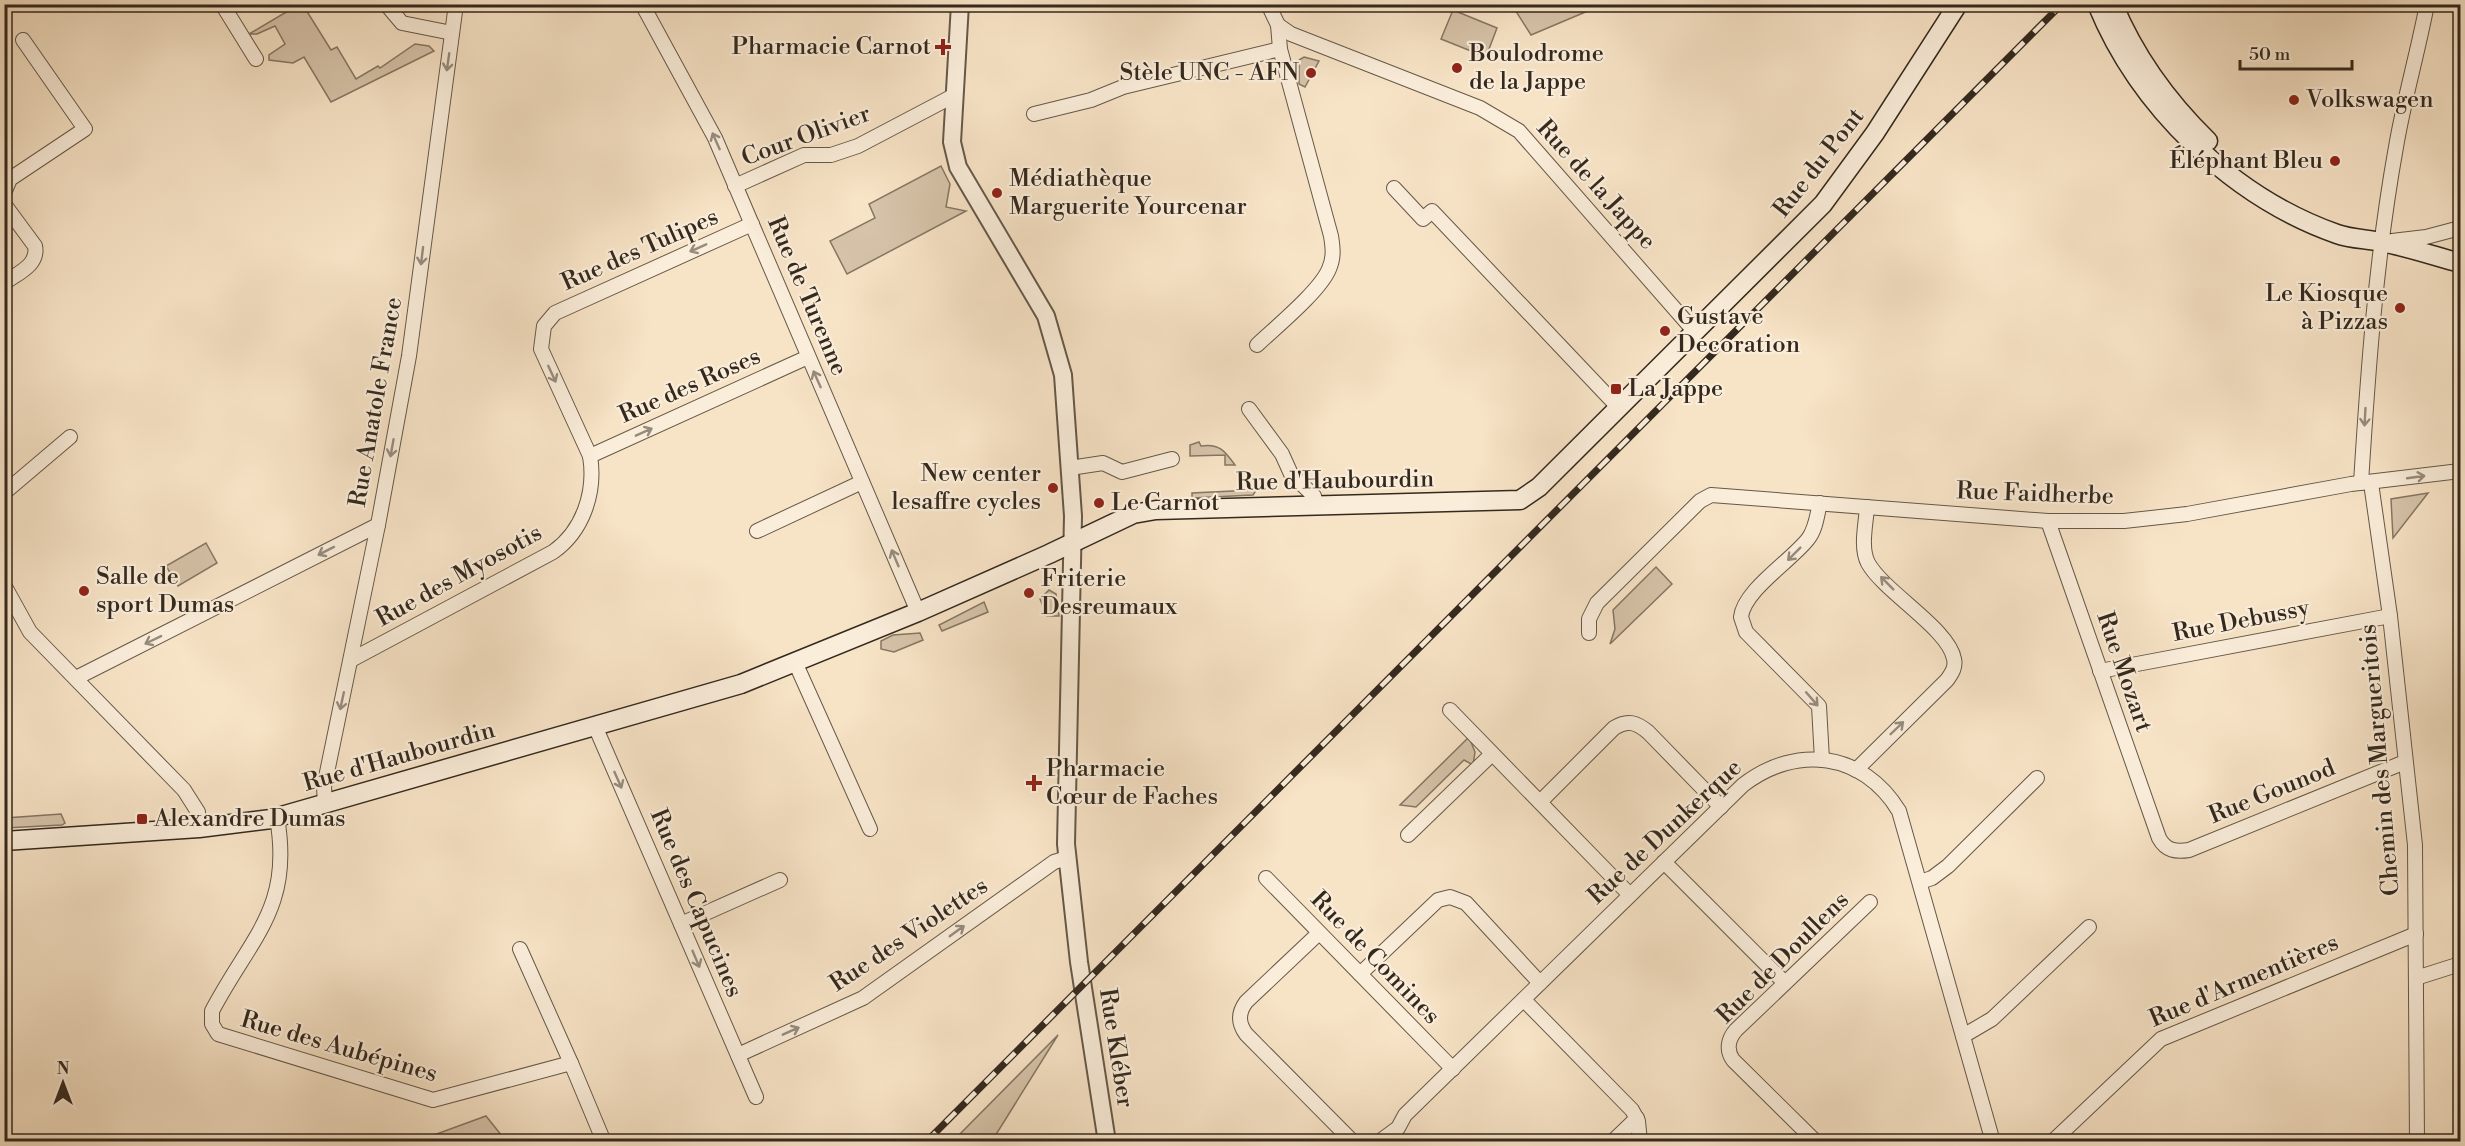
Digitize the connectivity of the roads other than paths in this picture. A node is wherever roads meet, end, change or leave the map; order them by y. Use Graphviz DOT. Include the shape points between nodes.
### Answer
graph roads {
  1 [pos="222,4"];
  2 [pos="386,4"];
  3 [pos="456,4"];
  4 [pos="642,4"];
  5 [pos="960,4"];
  6 [pos="1268,4"];
  7 [pos="1958,4"];
  8 [pos="2427,4"];
  9 [pos="2107,8"];
  10 [pos="1278,25"];
  11 [pos="452,33"];
  12 [pos="23,40"];
  13 [pos="1280,49"];
  14 [pos="256,59"];
  15 [pos="955,95"];
  16 [pos="1034,114"];
  17 [pos="735,186"];
  18 [pos="1394,188"];
  19 [pos="4,194"];
  20 [pos="4,204"];
  21 [pos="752,224"];
  22 [pos="2460,228"];
  23 [pos="2383,242"];
  24 [pos="2460,263"];
  25 [pos="4,283"];
  26 [pos="548,319"];
  27 [pos="1695,332"];
  28 [pos="1257,345"];
  29 [pos="808,357"];
  30 [pos="1618,407"];
  31 [pos="1249,409"];
  32 [pos="70,437"];
  33 [pos="590,456"];
  34 [pos="1172,459"];
  35 [pos="1070,468"];
  36 [pos="2460,471"];
  37 [pos="862,482"];
  38 [pos="2366,483"];
  39 [pos="4,493"];
  40 [pos="1820,503"];
  41 [pos="1316,504"];
  42 [pos="1867,507"];
  43 [pos="2048,521"];
  44 [pos="378,525"];
  45 [pos="757,531"];
  46 [pos="1073,543"];
  47 [pos="4,585"];
  48 [pos="918,612"];
  49 [pos="2390,616"];
  50 [pos="1589,633"];
  51 [pos="351,660"];
  52 [pos="795,662"];
  53 [pos="2100,671"];
  54 [pos="76,678"];
  55 [pos="1450,710"];
  56 [pos="595,726"];
  57 [pos="1492,754"];
  58 [pos="1822,760"];
  59 [pos="2405,762"];
  60 [pos="1857,770"];
  61 [pos="2037,778"];
  62 [pos="1540,802"];
  63 [pos="325,803"];
  64 [pos="1721,807"];
  65 [pos="278,818"];
  66 [pos="199,828"];
  67 [pos="870,829"];
  68 [pos="1408,835"];
  69 [pos="2159,838"];
  70 [pos="4,841"];
  71 [pos="1067,858"];
  72 [pos="1664,862"];
  73 [pos="1266,878"];
  74 [pos="780,880"];
  75 [pos="1920,882"];
  76 [pos="1630,895"];
  77 [pos="1870,902"];
  78 [pos="681,924"];
  79 [pos="2089,927"];
  80 [pos="1319,933"];
  81 [pos="2416,934"];
  82 [pos="520,949"];
  83 [pos="2460,963"];
  84 [pos="1360,974"];
  85 [pos="2416,978"];
  86 [pos="1784,982"];
  87 [pos="1540,983"];
  88 [pos="1524,1000"];
  89 [pos="1964,1036"];
  90 [pos="738,1055"];
  91 [pos="571,1063"];
  92 [pos="1453,1069"];
  93 [pos="756,1097"];
  94 [pos="1636,1118"];
  95 [pos="1399,1135"];
  96 [pos="604,1142"];
  97 [pos="1107,1142"];
  98 [pos="1353,1142"];
  99 [pos="1379,1142"];
  100 [pos="1612,1142"];
  101 [pos="1640,1142"];
  102 [pos="1816,1142"];
  103 [pos="1993,1142"];
  104 [pos="2052,1142"];
  105 [pos="2416,1142"];
  1 -- 14 [label="street"];
  2 -- 11 [label="street" via="402,23"];
  3 -- 11 [label="street, Rue Anatole France"];
  17 -- 4 [label="street, Rue de Turenne, one-way" via="710,127"];
  5 -- 15 [label="street, Rue Kléber"];
  6 -- 10 [label="street"];
  7 -- 27 [label="main road, Rue du Pont" via="1836,186 1807,222"];
  8 -- 23 [label="street, Chemin des Margueritois" via="2399,131"];
  9 -- 23 [label="main road" via="2145,66 2193,126 2258,180 2304,208"];
  9 -- 23 [label="main road" via="2135,77 2198,149 2295,215 2339,235"];
  10 -- 13 [label="street"];
  10 -- 27 [label="street, Rue de la Jappe" via="1291,34 1480,108 1520,131"];
  11 -- 44 [label="street, Rue Anatole France, one-way" via="409,356"];
  12 -- 19 [label="street" via="86,129 10,180"];
  13 -- 16 [label="street" via="1123,87"];
  13 -- 28 [label="street" via="1327,221 1333,257 1319,284"];
  15 -- 17 [label="street, Cour Olivier" via="858,146 831,155 804,155"];
  15 -- 35 [label="street, Rue Kléber" via="952,142 958,167 1036,297 1056,345 1063,375"];
  17 -- 21 [label="street, Rue de Turenne"];
  18 -- 30 [label="street" via="1423,219 1432,211"];
  20 -- 25 [label="street" via="37,254 34,261"];
  21 -- 26 [label="street, Rue des Tulipes, one-way"];
  21 -- 29 [label="street, Rue de Turenne"];
  22 -- 23 [label="street"];
  23 -- 24 [label="main road"];
  23 -- 38 [label="street, Chemin des Margueritois, one-way" via="2368,359"];
  26 -- 33 [label="street, Rue des Myosotis, one-way" via="542,334 543,356"];
  27 -- 30 [label="main road, Rue d'Haubourdin"];
  33 -- 29 [label="street, Rue des Roses, one-way"];
  37 -- 29 [label="street, Rue de Turenne, one-way"];
  30 -- 41 [label="main road, Rue d'Haubourdin" via="1539,487 1520,500"];
  31 -- 41 [label="street" via="1282,454 1291,474 1314,496"];
  32 -- 39 [label="street"];
  33 -- 51 [label="street, Rue des Myosotis" via="587,505 573,533 560,548"];
  34 -- 35 [label="street" via="1122,472 1103,463"];
  35 -- 46 [label="street, Rue Kléber"];
  38 -- 36 [label="street, Rue Faidherbe, one-way"];
  37 -- 45 [label="street"];
  48 -- 37 [label="street, Rue de Turenne, one-way"];
  38 -- 43 [label="street, Rue Faidherbe" via="2158,518"];
  38 -- 49 [label="street, Chemin des Margueritois"];
  40 -- 42 [label="street, Rue Faidherbe"];
  40 -- 50 [label="street, Rue Faidherbe" via="1705,497 1594,606 1588,619"];
  40 -- 58 [label="street, one-way" via="1808,539 1746,602 1741,617 1746,632 1819,706"];
  41 -- 46 [label="main road, Rue d'Haubourdin" via="1148,510 1122,518"];
  42 -- 43 [label="street, Rue Faidherbe"];
  60 -- 42 [label="street, one-way" via="1947,680 1955,661 1945,641 1869,564 1864,546"];
  43 -- 53 [label="street, Rue Mozart"];
  44 -- 51 [label="street, Rue Anatole France"];
  44 -- 54 [label="street, one-way"];
  46 -- 48 [label="main road, Rue d'Haubourdin"];
  46 -- 71 [label="street, Rue Kléber" via="1065,804"];
  47 -- 54 [label="street" via="19,608 23,624"];
  48 -- 52 [label="main road, Rue d'Haubourdin"];
  49 -- 53 [label="street, Rue Debussy"];
  49 -- 59 [label="street, Chemin des Margueritois"];
  51 -- 63 [label="street, Rue Anatole France, one-way" via="324,787"];
  52 -- 56 [label="main road, Rue d'Haubourdin" via="726,688"];
  52 -- 67 [label="street"];
  53 -- 69 [label="street, Rue Mozart"];
  54 -- 66 [label="street" via="184,790 198,812"];
  55 -- 57 [label="street"];
  56 -- 63 [label="main road, Rue d'Haubourdin"];
  56 -- 78 [label="street, Rue des Capucines, one-way"];
  57 -- 62 [label="street"];
  57 -- 68 [label="street"];
  58 -- 60 [label="street, Rue de Dunkerque"];
  58 -- 64 [label="street, Rue de Dunkerque" via="1792,761 1770,768 1743,785"];
  59 -- 69 [label="street, Rue Gounod" via="2189,850 2170,850"];
  59 -- 81 [label="street, Chemin des Margueritois" via="2415,845"];
  60 -- 75 [label="street, Rue de Dunkerque" via="1881,787 1899,811"];
  61 -- 75 [label="street" via="1948,867"];
  62 -- 64 [label="street" via="1614,728 1628,722 1648,732"];
  62 -- 76 [label="street"];
  63 -- 65 [label="main road, Rue d'Haubourdin"];
  64 -- 72 [label="street, Rue de Dunkerque"];
  65 -- 66 [label="main road, Rue d'Haubourdin"];
  65 -- 91 [label="street, Rue des Aubépines" via="282,869 279,890 212,1011 212,1024 218,1034 433,1100"];
  66 -- 70 [label="main road, Rue d'Haubourdin"];
  90 -- 71 [label="street, Rue des Violettes, one-way" via="863,998 1054,862"];
  71 -- 97 [label="street, Rue Kléber"];
  72 -- 76 [label="street, Rue de Dunkerque"];
  72 -- 86 [label="street"];
  73 -- 80 [label="street, Rue de Comines"];
  74 -- 78 [label="street"];
  75 -- 89 [label="street, Rue de Dunkerque"];
  76 -- 87 [label="street, Rue de Dunkerque"];
  77 -- 86 [label="street, Rue de Doullens"];
  78 -- 90 [label="street, Rue des Capucines, one-way"];
  79 -- 89 [label="street" via="1992,1019"];
  80 -- 84 [label="street, Rue de Comines"];
  80 -- 98 [label="street" via="1246,1002 1240,1021 1246,1034"];
  81 -- 85 [label="street, Chemin des Margueritois"];
  81 -- 104 [label="street, Rue d'Armentières" via="2161,1039"];
  82 -- 91 [label="street"];
  83 -- 85 [label="street"];
  84 -- 87 [label="street" via="1438,900 1450,897 1466,903"];
  84 -- 92 [label="street, Rue de Comines"];
  85 -- 105 [label="street, Chemin des Margueritois"];
  86 -- 102 [label="street, Rue de Doullens" via="1736,1029 1729,1046 1733,1060"];
  87 -- 88 [label="street, Rue de Dunkerque"];
  88 -- 92 [label="street, Rue de Dunkerque"];
  88 -- 94 [label="street"];
  89 -- 103 [label="street, Rue de Dunkerque"];
  90 -- 93 [label="street, Rue des Capucines"];
  91 -- 96 [label="street"];
  92 -- 95 [label="street, Rue de Dunkerque" via="1405,1115"];
  94 -- 100 [label="street"];
  94 -- 101 [label="street"];
  95 -- 99 [label="street, Rue de Dunkerque"];
}
